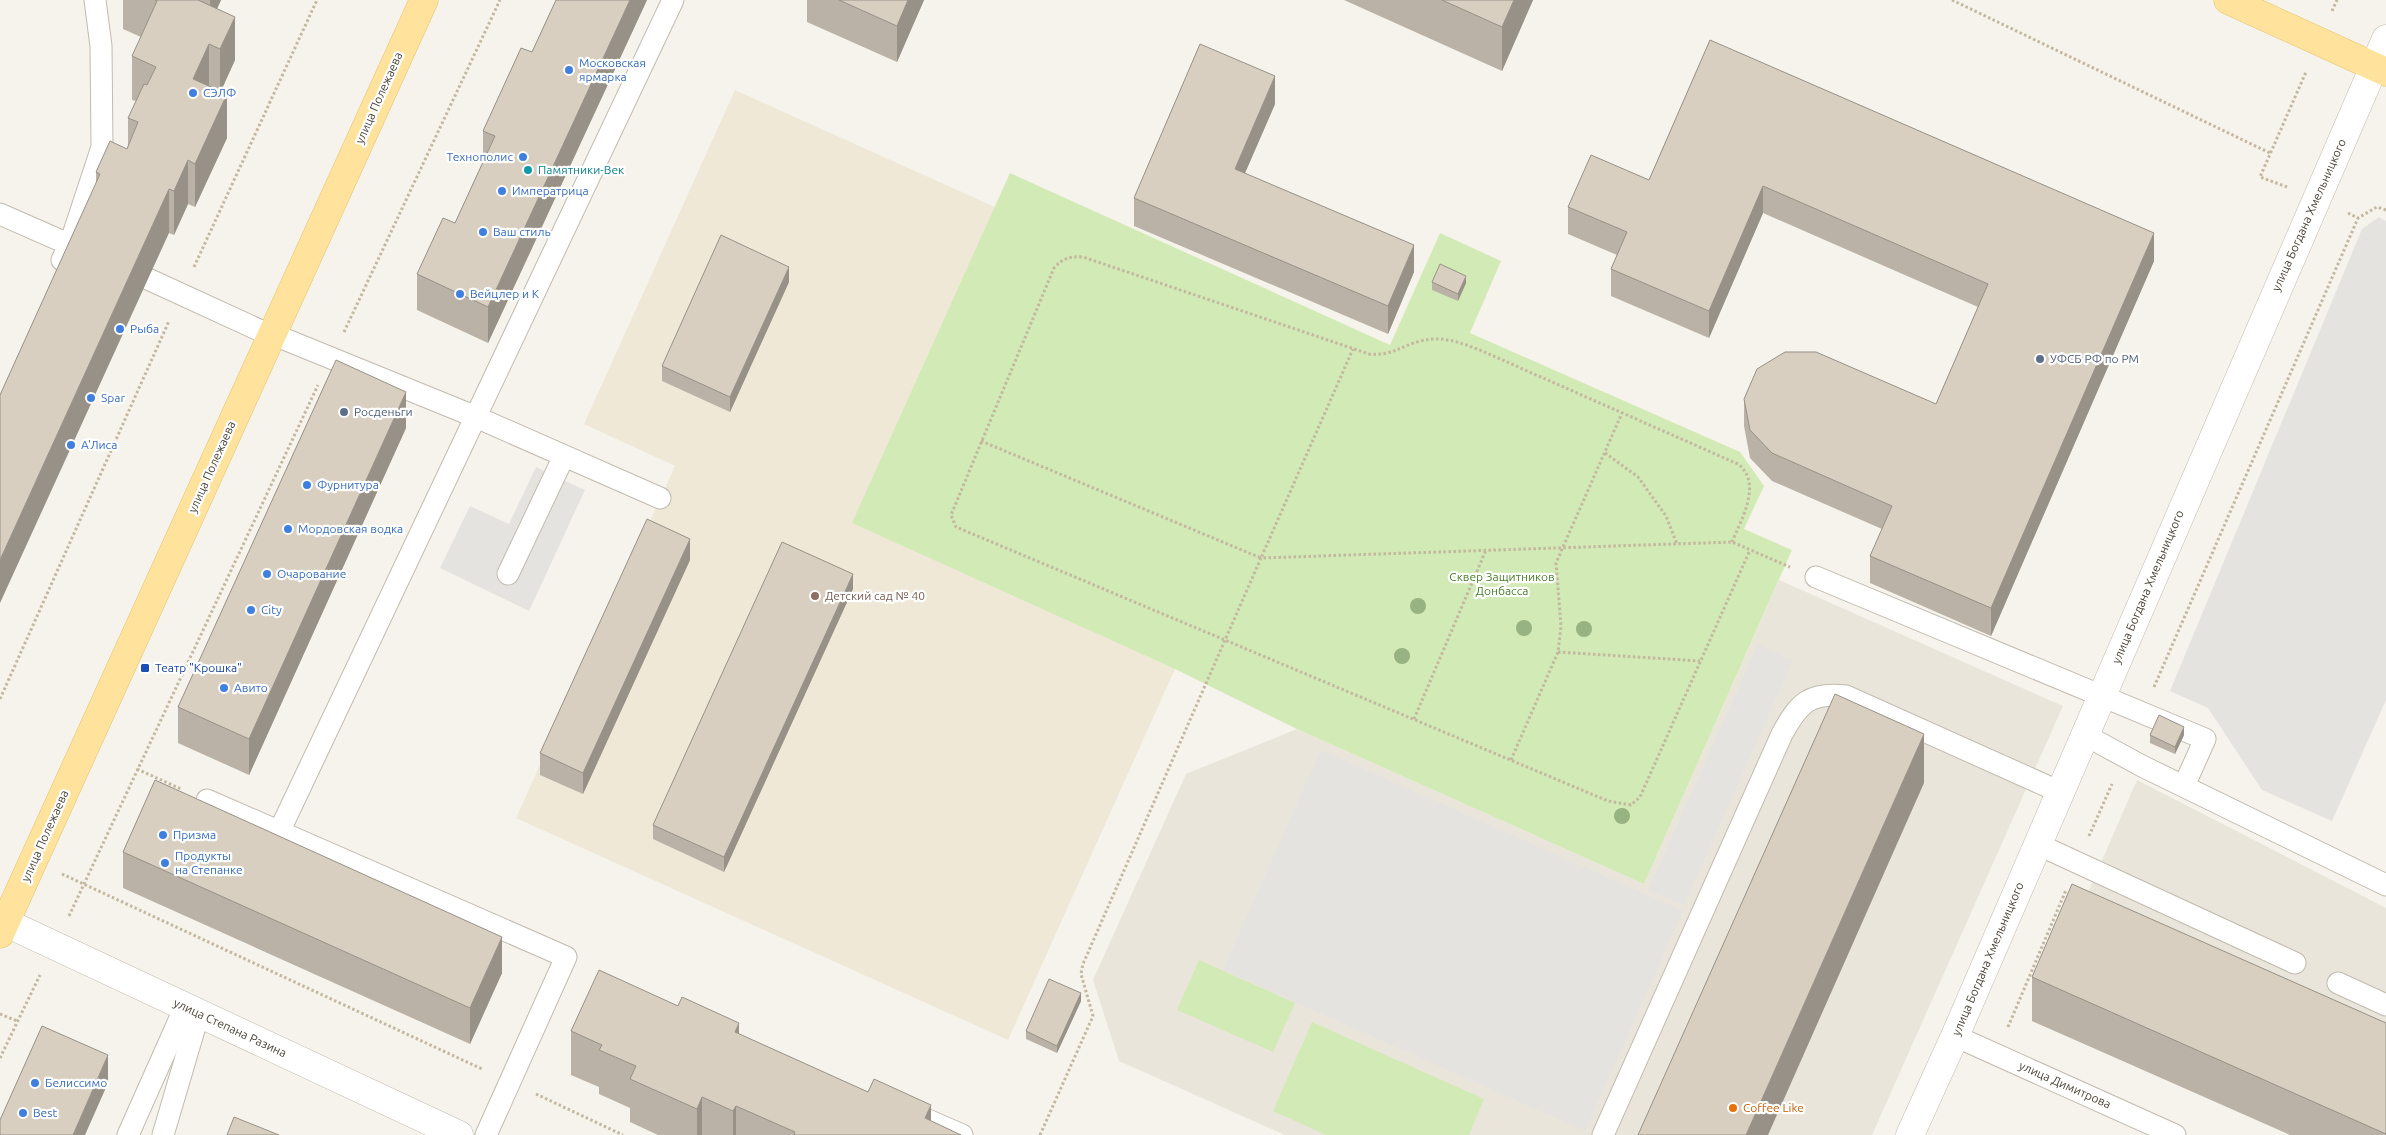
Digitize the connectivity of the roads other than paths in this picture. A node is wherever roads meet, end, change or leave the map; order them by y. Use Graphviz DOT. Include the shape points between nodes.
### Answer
graph roads {
  1 [pos="95,0"];
  2 [pos="424,0"];
  3 [pos="673,0"];
  4 [pos="2228,0"];
  5 [pos="2386,40"];
  6 [pos="2380,69"];
  7 [pos="0,214"];
  8 [pos="77,247"];
  9 [pos="148,279"];
  10 [pos="53,280"];
  11 [pos="272,335"];
  12 [pos="476,417"];
  13 [pos="564,456"];
  14 [pos="660,498"];
  15 [pos="508,574"];
  16 [pos="1816,577"];
  17 [pos="2102,695"];
  18 [pos="2085,735"];
  19 [pos="2184,786"];
  20 [pos="2060,792"];
  21 [pos="207,800"];
  22 [pos="279,832"];
  23 [pos="2037,844"];
  24 [pos="2386,885"];
  25 [pos="2,925"];
  26 [pos="2295,963"];
  27 [pos="2338,983"];
  28 [pos="2386,1005"];
  29 [pos="192,1010"];
  30 [pos="1955,1036"];
  31 [pos="907,1111"];
  32 [pos="128,1135"];
  33 [pos="163,1135"];
  34 [pos="459,1135"];
  35 [pos="486,1135"];
  36 [pos="962,1135"];
  37 [pos="1603,1135"];
  38 [pos="1910,1135"];
  39 [pos="2175,1135"];
  1 -- 8 [label="lane" via="100,46 102,147"];
  2 -- 11 [label="main road, улица Полежаева"];
  3 -- 12 [label="lane"];
  4 -- 6 [label="main road"];
  5 -- 6 [label="street, улица Богдана Хмельницкого"];
  6 -- 17 [label="street, улица Богдана Хмельницкого"];
  7 -- 8 [label="lane"];
  8 -- 10 [label="lane"];
  9 -- 11 [label="lane"];
  11 -- 12 [label="lane"];
  11 -- 25 [label="main road, улица Полежаева"];
  12 -- 13 [label="lane"];
  12 -- 22 [label="lane"];
  13 -- 14 [label="lane"];
  13 -- 15 [label="lane"];
  16 -- 17 [label="lane"];
  17 -- 18 [label="street, улица Богдана Хмельницкого"];
  17 -- 19 [label="lane" via="2205,739"];
  18 -- 19 [label="lane"];
  18 -- 20 [label="street, улица Богдана Хмельницкого"];
  19 -- 24 [label="lane"];
  20 -- 23 [label="street, улица Богдана Хмельницкого"];
  20 -- 37 [label="lane" via="1846,696 1814,697 1800,706 1778,743"];
  21 -- 22 [label="lane"];
  22 -- 35 [label="lane" via="566,957"];
  23 -- 26 [label="lane"];
  23 -- 30 [label="street, улица Богдана Хмельницкого"];
  25 -- 29 [label="street, улица Степана Разина"];
  27 -- 28 [label="lane"];
  29 -- 32 [label="lane"];
  29 -- 33 [label="lane"];
  29 -- 34 [label="street, улица Степана Разина"];
  30 -- 38 [label="street, улица Богдана Хмельницкого"];
  30 -- 39 [label="lane, улица Димитрова"];
  31 -- 36 [label="lane"];
}
